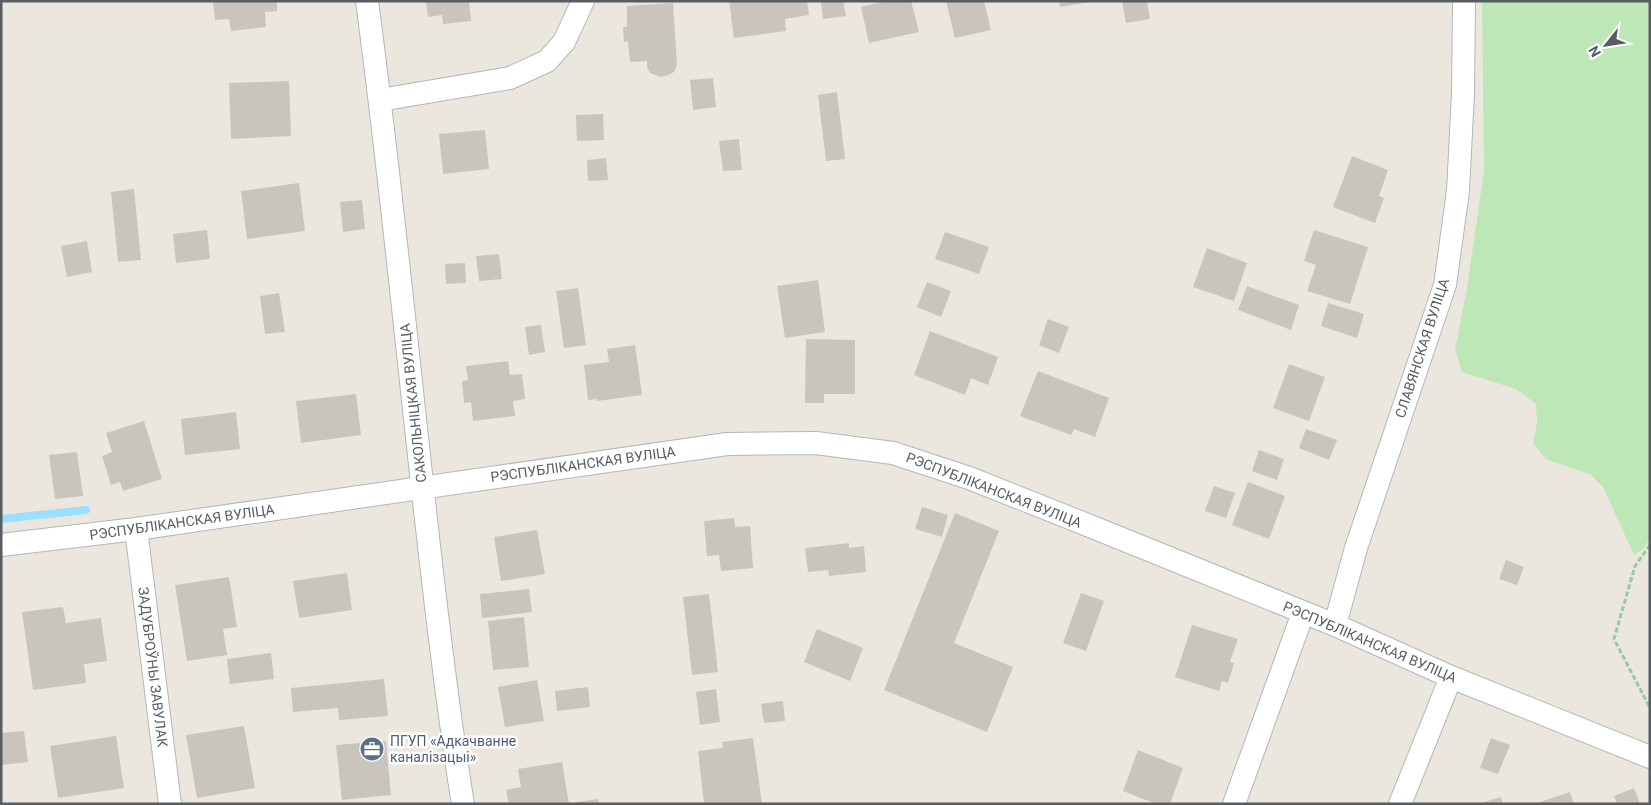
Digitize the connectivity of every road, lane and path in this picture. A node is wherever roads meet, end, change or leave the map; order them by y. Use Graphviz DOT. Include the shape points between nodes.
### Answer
graph roads {
  1 [pos="367,1"];
  2 [pos="583,1"];
  3 [pos="1464,1"];
  4 [pos="380,100"];
  5 [pos="422,488"];
  6 [pos="136,529"];
  7 [pos="1650,544"];
  8 [pos="1,545"];
  9 [pos="1303,613"];
  10 [pos="1335,625"];
  11 [pos="1451,677"];
  12 [pos="1650,708"];
  13 [pos="1650,757"];
  14 [pos="170,804"];
  15 [pos="462,804"];
  16 [pos="1234,804"];
  17 [pos="1400,804"];
  1 -- 4 [label="street, САКОЛЬНІЦКАЯ ВУЛІЦА"];
  2 -- 4 [label="street" via="564,42 547,61 510,78"];
  3 -- 10 [label="street, СЛАВЯНСКАЯ ВУЛІЦА" via="1458,191 1445,285 1356,548"];
  4 -- 5 [label="street, САКОЛЬНІЦКАЯ ВУЛІЦА"];
  5 -- 6 [label="street, РЭСПУБЛІКАНСКАЯ ВУЛІЦА"];
  5 -- 9 [label="street, РЭСПУБЛІКАНСКАЯ ВУЛІЦА" via="726,444 816,443 894,452 969,478"];
  5 -- 15 [label="street, САКОЛЬНІЦКАЯ ВУЛІЦА"];
  6 -- 8 [label="street, РЭСПУБЛІКАНСКАЯ ВУЛІЦА"];
  6 -- 14 [label="street, ЗАДУБРОЎНЫ ЗАВУЛАК"];
  7 -- 12 [label="path" via="1635,566 1614,639"];
  9 -- 10 [label="street, РЭСПУБЛІКАНСКАЯ ВУЛІЦА"];
  9 -- 16 [label="street"];
  10 -- 11 [label="street, РЭСПУБЛІКАНСКАЯ ВУЛІЦА"];
  11 -- 13 [label="street, РЭСПУБЛІКАНСКАЯ ВУЛІЦА"];
  11 -- 17 [label="street"];
}
